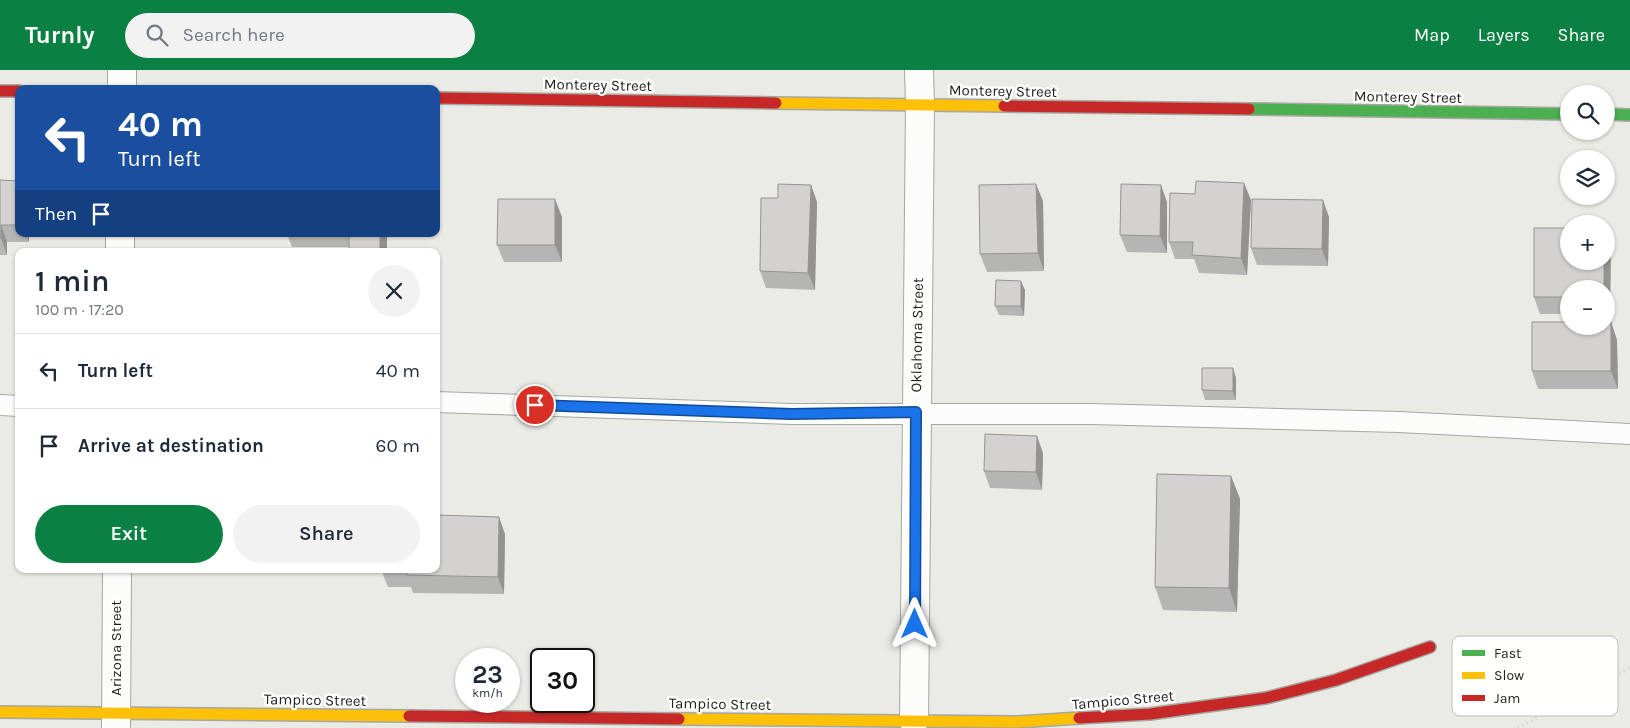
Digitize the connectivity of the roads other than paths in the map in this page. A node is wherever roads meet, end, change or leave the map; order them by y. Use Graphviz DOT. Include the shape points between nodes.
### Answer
graph roads {
  1 [pos="122,70"];
  2 [pos="919,70"];
  3 [pos="122,85"];
  4 [pos="0,90"];
  5 [pos="15,91"];
  6 [pos="440,98"];
  7 [pos="920,105"];
  8 [pos="1560,114"];
  9 [pos="1615,114"];
  10 [pos="1630,115"];
  11 [pos="440,402"];
  12 [pos="0,405"];
  13 [pos="15,406"];
  14 [pos="916,412"];
  15 [pos="1630,434"];
  16 [pos="117,573"];
  17 [pos="1430,647"];
  18 [pos="0,712"];
  19 [pos="116,721"];
  20 [pos="914,721"];
  1 -- 3 [label="street"];
  2 -- 7 [label="street, Oklahoma Street"];
  4 -- 5 [label="street"];
  6 -- 7 [label="street, Monterey Street"];
  7 -- 8 [label="street, Monterey Street"];
  7 -- 14 [label="street, Oklahoma Street"];
  9 -- 10 [label="street"];
  11 -- 14 [label="lane" via="792,414"];
  12 -- 13 [label="lane"];
  14 -- 15 [label="lane" via="1399,422"];
  14 -- 20 [label="street, Oklahoma Street"];
  16 -- 19 [label="street, Arizona Street"];
  17 -- 20 [label="street, Tampico Street" via="1336,680 1266,698 1150,714 1018,722"];
  18 -- 19 [label="street, Tampico Street"];
  19 -- 20 [label="street, Tampico Street"];
}
